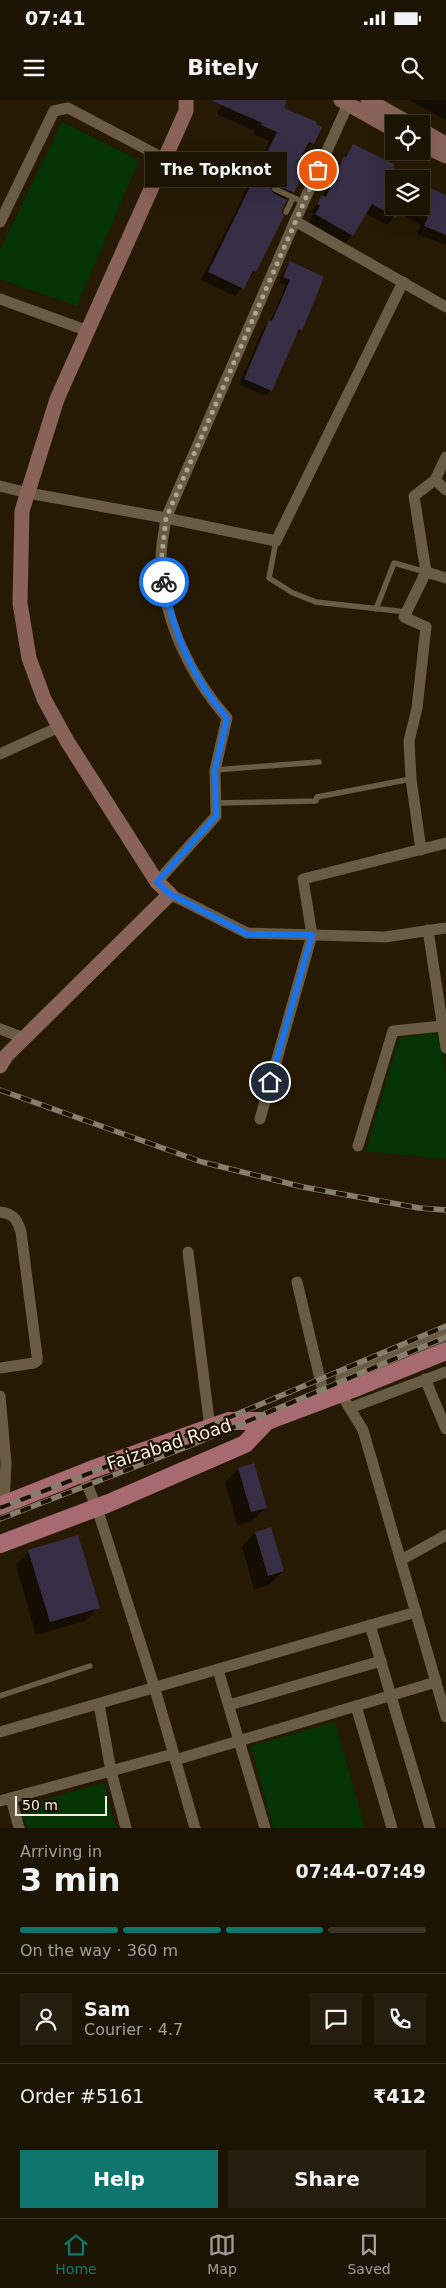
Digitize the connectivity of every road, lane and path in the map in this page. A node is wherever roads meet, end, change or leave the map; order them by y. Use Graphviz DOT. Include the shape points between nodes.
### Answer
graph roads {
  1 [pos="197,100"];
  2 [pos="368,100"];
  3 [pos="346,101"];
  4 [pos="186,106"];
  5 [pos="394,115"];
  6 [pos="385,125"];
  7 [pos="430,135"];
  8 [pos="446,144"];
  9 [pos="430,148"];
  10 [pos="446,156"];
  11 [pos="164,159"];
  12 [pos="275,189"];
  13 [pos="298,200"];
  14 [pos="290,216"];
  15 [pos="0,222"];
  16 [pos="404,282"];
  17 [pos="0,299"];
  18 [pos="446,307"];
  19 [pos="88,331"];
  20 [pos="446,457"];
  21 [pos="435,480"];
  22 [pos="0,486"];
  23 [pos="446,490"];
  24 [pos="28,493"];
  25 [pos="166,518"];
  26 [pos="276,541"];
  27 [pos="426,572"];
  28 [pos="446,578"];
  29 [pos="376,609"];
  30 [pos="407,612"];
  31 [pos="59,727"];
  32 [pos="0,754"];
  33 [pos="319,762"];
  34 [pos="215,770"];
  35 [pos="411,779"];
  36 [pos="216,803"];
  37 [pos="446,843"];
  38 [pos="421,850"];
  39 [pos="157,882"];
  40 [pos="170,894"];
  41 [pos="446,928"];
  42 [pos="428,930"];
  43 [pos="312,935"];
  44 [pos="442,1026"];
  45 [pos="0,1029"];
  46 [pos="24,1038"];
  47 [pos="446,1048"];
  48 [pos="0,1066"];
  49 [pos="260,1119"];
  50 [pos="358,1146"];
  51 [pos="0,1212"];
  52 [pos="188,1252"];
  53 [pos="297,1282"];
  54 [pos="446,1335"];
  55 [pos="446,1350"];
  56 [pos="0,1368"];
  57 [pos="446,1372"];
  58 [pos="425,1379"];
  59 [pos="0,1396"];
  60 [pos="339,1400"];
  61 [pos="267,1421"];
  62 [pos="210,1428"];
  63 [pos="446,1429"];
  64 [pos="3,1463"];
  65 [pos="82,1473"];
  66 [pos="2,1505"];
  67 [pos="96,1508"];
  68 [pos="445,1537"];
  69 [pos="0,1544"];
  70 [pos="400,1560"];
  71 [pos="416,1612"];
  72 [pos="370,1626"];
  73 [pos="381,1661"];
  74 [pos="90,1666"];
  75 [pos="218,1670"];
  76 [pos="436,1682"];
  77 [pos="154,1689"];
  78 [pos="391,1695"];
  79 [pos="0,1696"];
  80 [pos="444,1700"];
  81 [pos="99,1704"];
  82 [pos="229,1705"];
  83 [pos="356,1706"];
  84 [pos="446,1716"];
  85 [pos="0,1732"];
  86 [pos="239,1741"];
  87 [pos="174,1757"];
  88 [pos="110,1771"];
  89 [pos="6,1799"];
  90 [pos="19,1828"];
  91 [pos="126,1828"];
  92 [pos="195,1828"];
  93 [pos="265,1828"];
  94 [pos="392,1828"];
  95 [pos="430,1828"];
  1 -- 4 [label="street"];
  2 -- 5 [label="street"];
  3 -- 6 [label="street"];
  3 -- 13 [label="street"];
  4 -- 11 [label="street"];
  7 -- 8 [label="street"];
  9 -- 10 [label="street"];
  11 -- 15 [label="street" via="68,108 54,111"];
  11 -- 19 [label="street"];
  12 -- 13 [label="lane"];
  13 -- 14 [label="street"];
  14 -- 16 [label="street"];
  14 -- 25 [label="street"];
  16 -- 18 [label="street"];
  16 -- 26 [label="street"];
  17 -- 19 [label="street"];
  19 -- 24 [label="street" via="57,399"];
  20 -- 21 [label="street"];
  21 -- 23 [label="street"];
  21 -- 27 [label="street" via="414,496"];
  22 -- 24 [label="street"];
  24 -- 25 [label="street"];
  24 -- 31 [label="street" via="22,511 20,603 29,658 44,699"];
  25 -- 26 [label="street"];
  25 -- 34 [label="street" via="161,563 168,606 183,652 209,697 227,718"];
  26 -- 29 [label="lane" via="269,578 316,602"];
  27 -- 28 [label="street"];
  27 -- 29 [label="lane" via="394,563"];
  27 -- 30 [label="street"];
  29 -- 30 [label="lane"];
  30 -- 35 [label="street" via="404,618 426,627 417,708 409,741"];
  31 -- 32 [label="street"];
  31 -- 39 [label="street"];
  33 -- 34 [label="lane"];
  34 -- 36 [label="street"];
  35 -- 36 [label="lane" via="317,797 316,800"];
  35 -- 38 [label="street"];
  36 -- 39 [label="street" via="216,816"];
  37 -- 38 [label="street"];
  38 -- 43 [label="street" via="303,879"];
  39 -- 40 [label="street"];
  40 -- 43 [label="street" via="247,934"];
  40 -- 46 [label="street"];
  41 -- 42 [label="street"];
  42 -- 43 [label="street" via="385,937"];
  42 -- 44 [label="street"];
  43 -- 49 [label="street"];
  44 -- 47 [label="street"];
  44 -- 50 [label="street" via="393,1031"];
  45 -- 46 [label="street"];
  46 -- 48 [label="street"];
  51 -- 56 [label="street" via="9,1213 17,1219 21,1232 37,1356 34,1363"];
  52 -- 62 [label="street"];
  53 -- 60 [label="street"];
  54 -- 60 [label="street" via="341,1378"];
  55 -- 60 [label="main road, Faizabad Road" via="360,1386"];
  57 -- 58 [label="street"];
  58 -- 60 [label="street"];
  58 -- 63 [label="street"];
  59 -- 64 [label="street"];
  60 -- 61 [label="main road, Faizabad Road"];
  60 -- 70 [label="street" via="363,1430"];
  61 -- 62 [label="main road, Faizabad Road" via="229,1421"];
  61 -- 67 [label="main road" via="245,1444"];
  62 -- 65 [label="main road, Faizabad Road"];
  64 -- 66 [label="street"];
  65 -- 66 [label="main road, Faizabad Road"];
  65 -- 67 [label="street"];
  67 -- 69 [label="main road"];
  67 -- 77 [label="street"];
  68 -- 70 [label="street"];
  70 -- 71 [label="street"];
  71 -- 72 [label="street"];
  71 -- 76 [label="street"];
  72 -- 73 [label="street"];
  72 -- 75 [label="street"];
  73 -- 78 [label="street"];
  73 -- 82 [label="street"];
  74 -- 79 [label="lane"];
  75 -- 77 [label="street"];
  75 -- 82 [label="street"];
  76 -- 78 [label="street"];
  76 -- 80 [label="street"];
  77 -- 81 [label="street"];
  77 -- 87 [label="street"];
  78 -- 83 [label="street"];
  78 -- 95 [label="street"];
  80 -- 84 [label="street"];
  81 -- 85 [label="street"];
  81 -- 88 [label="street"];
  82 -- 86 [label="street"];
  83 -- 86 [label="street"];
  83 -- 94 [label="street"];
  86 -- 87 [label="street"];
  86 -- 93 [label="street"];
  87 -- 88 [label="street"];
  87 -- 92 [label="street"];
  88 -- 89 [label="street"];
  88 -- 91 [label="street"];
  89 -- 90 [label="street"];
}
